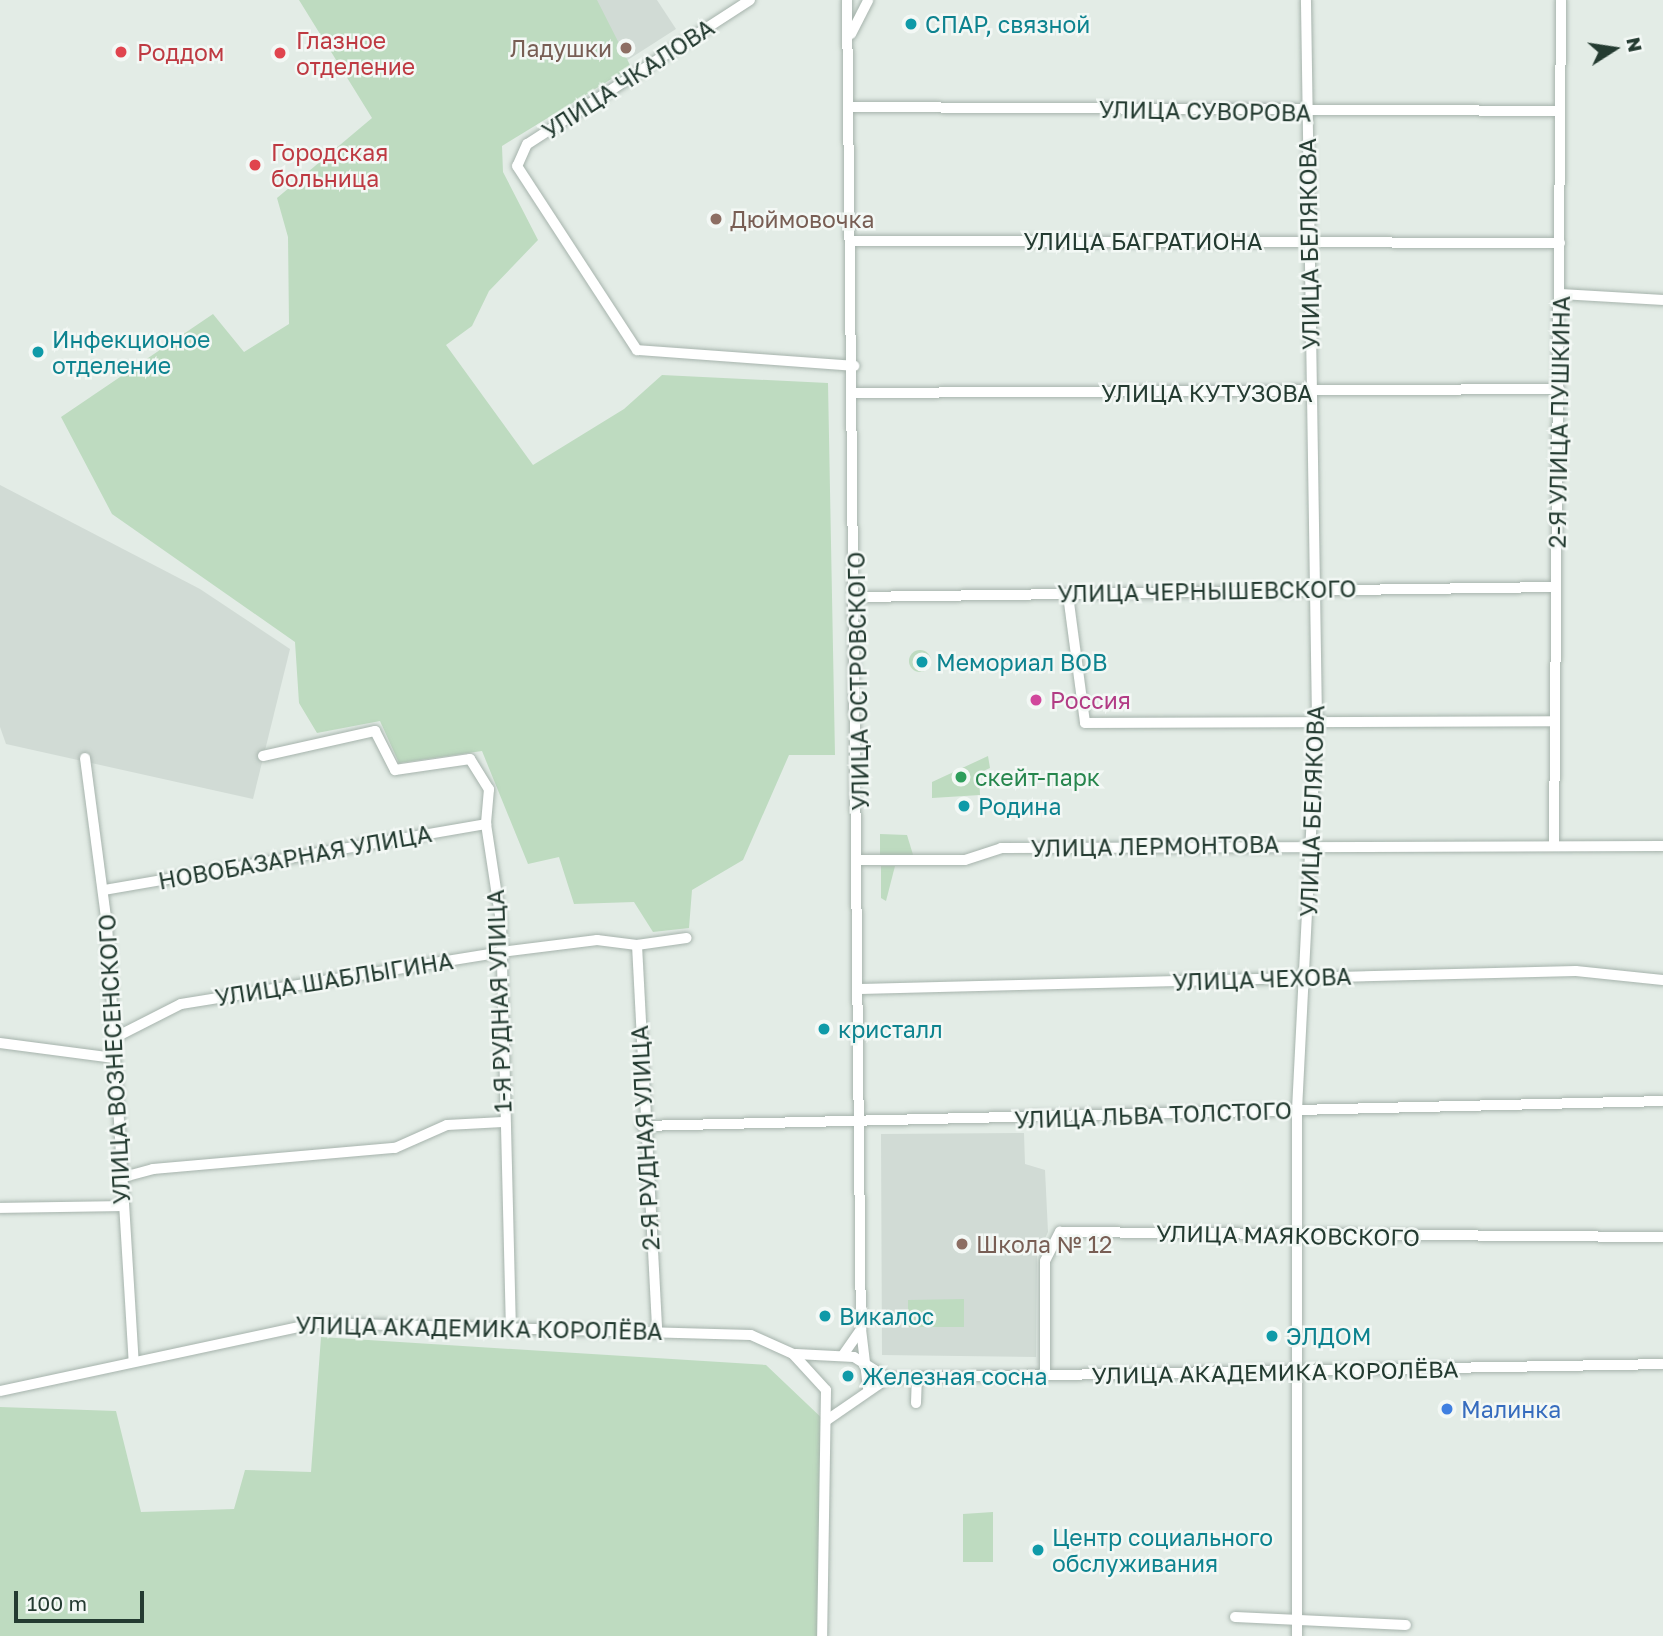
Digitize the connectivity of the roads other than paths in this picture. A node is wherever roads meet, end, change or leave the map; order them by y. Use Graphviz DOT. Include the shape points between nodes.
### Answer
graph roads {
  1 [pos="750,0"];
  2 [pos="848,0"];
  3 [pos="868,0"];
  4 [pos="1306,0"];
  5 [pos="1561,0"];
  6 [pos="851,34"];
  7 [pos="851,107"];
  8 [pos="1560,111"];
  9 [pos="1306,112"];
  10 [pos="852,241"];
  11 [pos="1310,241"];
  12 [pos="1560,243"];
  13 [pos="1561,293"];
  14 [pos="1663,300"];
  15 [pos="854,366"];
  16 [pos="1559,390"];
  17 [pos="854,393"];
  18 [pos="1313,393"];
  19 [pos="1556,587"];
  20 [pos="1316,588"];
  21 [pos="1068,595"];
  22 [pos="857,597"];
  23 [pos="1317,720"];
  24 [pos="1554,721"];
  25 [pos="263,756"];
  26 [pos="85,758"];
  27 [pos="486,824"];
  28 [pos="1555,843"];
  29 [pos="1313,845"];
  30 [pos="1663,846"];
  31 [pos="859,860"];
  32 [pos="104,890"];
  33 [pos="687,938"];
  34 [pos="636,945"];
  35 [pos="501,952"];
  36 [pos="1305,977"];
  37 [pos="1663,980"];
  38 [pos="860,989"];
  39 [pos="114,1038"];
  40 [pos="0,1042"];
  41 [pos="114,1058"];
  42 [pos="1663,1101"];
  43 [pos="1297,1110"];
  44 [pos="861,1119"];
  45 [pos="503,1122"];
  46 [pos="642,1126"];
  47 [pos="120,1178"];
  48 [pos="121,1206"];
  49 [pos="0,1208"];
  50 [pos="1295,1236"];
  51 [pos="1663,1237"];
  52 [pos="511,1327"];
  53 [pos="862,1329"];
  54 [pos="657,1330"];
  55 [pos="793,1354"];
  56 [pos="838,1357"];
  57 [pos="134,1361"];
  58 [pos="1663,1363"];
  59 [pos="865,1365"];
  60 [pos="1297,1371"];
  61 [pos="1045,1376"];
  62 [pos="888,1378"];
  63 [pos="917,1379"];
  64 [pos="823,1385"];
  65 [pos="868,1388"];
  66 [pos="0,1391"];
  67 [pos="846,1403"];
  68 [pos="916,1403"];
  69 [pos="827,1420"];
  70 [pos="1235,1617"];
  71 [pos="1297,1621"];
  72 [pos="1406,1625"];
  73 [pos="822,1636"];
  74 [pos="1297,1636"];
  1 -- 15 [label="street, УЛИЦА ЧКАЛОВА" via="527,144 517,166 637,350"];
  2 -- 6 [label="street, УЛИЦА ОСТРОВСКОГО"];
  3 -- 6 [label="street, УЛИЦА ОСТРОВСКОГО"];
  4 -- 9 [label="street, УЛИЦА БЕЛЯКОВА"];
  5 -- 8 [label="street, 2-Я УЛИЦА ПУШКИНА"];
  6 -- 7 [label="street, УЛИЦА ОСТРОВСКОГО"];
  7 -- 9 [label="street, УЛИЦА СУВОРОВА"];
  7 -- 10 [label="street, УЛИЦА ОСТРОВСКОГО"];
  8 -- 9 [label="street, УЛИЦА СУВОРОВА"];
  8 -- 12 [label="street, 2-Я УЛИЦА ПУШКИНА"];
  9 -- 11 [label="street, УЛИЦА БЕЛЯКОВА"];
  10 -- 11 [label="street, УЛИЦА БАГРАТИОНА"];
  10 -- 15 [label="street, УЛИЦА ОСТРОВСКОГО"];
  11 -- 12 [label="street, УЛИЦА БАГРАТИОНА"];
  11 -- 18 [label="street, УЛИЦА БЕЛЯКОВА"];
  12 -- 13 [label="street, 2-Я УЛИЦА ПУШКИНА"];
  13 -- 14 [label="street"];
  13 -- 16 [label="street, 2-Я УЛИЦА ПУШКИНА"];
  15 -- 17 [label="street, УЛИЦА ОСТРОВСКОГО"];
  16 -- 18 [label="street, УЛИЦА КУТУЗОВА"];
  16 -- 19 [label="street, 2-Я УЛИЦА ПУШКИНА"];
  17 -- 18 [label="street, УЛИЦА КУТУЗОВА"];
  17 -- 22 [label="street, УЛИЦА ОСТРОВСКОГО"];
  18 -- 20 [label="street, УЛИЦА БЕЛЯКОВА"];
  19 -- 20 [label="street, УЛИЦА ЧЕРНЫШЕВСКОГО"];
  19 -- 24 [label="street, 2-Я УЛИЦА ПУШКИНА"];
  20 -- 21 [label="street, УЛИЦА ЧЕРНЫШЕВСКОГО"];
  20 -- 23 [label="street, УЛИЦА БЕЛЯКОВА"];
  21 -- 22 [label="street, УЛИЦА ЧЕРНЫШЕВСКОГО"];
  21 -- 23 [label="street" via="1085,723"];
  22 -- 31 [label="street, УЛИЦА ОСТРОВСКОГО"];
  23 -- 24 [label="street"];
  23 -- 29 [label="street, УЛИЦА БЕЛЯКОВА"];
  24 -- 28 [label="street, 2-Я УЛИЦА ПУШКИНА"];
  25 -- 27 [label="street, 1-Я РУДНАЯ УЛИЦА" via="375,731 395,770 470,759 489,789"];
  26 -- 32 [label="street, УЛИЦА ВОЗНЕСЕНСКОГО"];
  27 -- 32 [label="street, НОВОБАЗАРНАЯ УЛИЦА"];
  27 -- 35 [label="street, 1-Я РУДНАЯ УЛИЦА"];
  28 -- 29 [label="street, УЛИЦА ЛЕРМОНТОВА"];
  28 -- 30 [label="street, УЛИЦА ЛЕРМОНТОВА"];
  29 -- 31 [label="street, УЛИЦА ЛЕРМОНТОВА" via="1002,848 965,860"];
  29 -- 36 [label="street, УЛИЦА БЕЛЯКОВА"];
  31 -- 38 [label="street, УЛИЦА ОСТРОВСКОГО"];
  32 -- 39 [label="street, УЛИЦА ВОЗНЕСЕНСКОГО"];
  33 -- 34 [label="street, УЛИЦА ШАБЛЫГИНА"];
  34 -- 35 [label="street, УЛИЦА ШАБЛЫГИНА" via="597,940"];
  34 -- 46 [label="street, 2-Я РУДНАЯ УЛИЦА"];
  35 -- 39 [label="street, УЛИЦА ШАБЛЫГИНА" via="181,1004"];
  35 -- 45 [label="street, 1-Я РУДНАЯ УЛИЦА"];
  36 -- 37 [label="street, УЛИЦА ЧЕХОВА" via="1576,971"];
  36 -- 38 [label="street, УЛИЦА ЧЕХОВА"];
  36 -- 43 [label="street, УЛИЦА БЕЛЯКОВА"];
  38 -- 44 [label="street, УЛИЦА ОСТРОВСКОГО"];
  39 -- 41 [label="street, УЛИЦА ВОЗНЕСЕНСКОГО"];
  40 -- 41 [label="street"];
  41 -- 47 [label="street, УЛИЦА ВОЗНЕСЕНСКОГО"];
  42 -- 43 [label="street, УЛИЦА ЛЬВА ТОЛСТОГО"];
  43 -- 44 [label="street, УЛИЦА ЛЬВА ТОЛСТОГО" via="1044,1121"];
  43 -- 50 [label="street, УЛИЦА БЕЛЯКОВА"];
  44 -- 46 [label="street, УЛИЦА ЛЬВА ТОЛСТОГО"];
  44 -- 53 [label="street, УЛИЦА ОСТРОВСКОГО"];
  45 -- 47 [label="street" via="447,1125 395,1148 153,1169"];
  45 -- 52 [label="street, 1-Я РУДНАЯ УЛИЦА"];
  46 -- 54 [label="street, 2-Я РУДНАЯ УЛИЦА"];
  47 -- 48 [label="street, УЛИЦА ВОЗНЕСЕНСКОГО"];
  48 -- 49 [label="street"];
  48 -- 57 [label="street, УЛИЦА ВОЗНЕСЕНСКОГО"];
  50 -- 51 [label="street, УЛИЦА МАЯКОВСКОГО"];
  50 -- 60 [label="street, УЛИЦА БЕЛЯКОВА"];
  50 -- 61 [label="street, УЛИЦА МАЯКОВСКОГО" via="1060,1232 1045,1261"];
  52 -- 54 [label="street, УЛИЦА АКАДЕМИКА КОРОЛЁВА"];
  52 -- 57 [label="street, УЛИЦА АКАДЕМИКА КОРОЛЁВА" via="308,1323"];
  53 -- 56 [label="street"];
  53 -- 59 [label="street, УЛИЦА ОСТРОВСКОГО"];
  54 -- 55 [label="street, УЛИЦА АКАДЕМИКА КОРОЛЁВА" via="751,1335"];
  55 -- 56 [label="street"];
  55 -- 64 [label="street"];
  56 -- 59 [label="street"];
  56 -- 64 [label="street"];
  57 -- 66 [label="street, УЛИЦА АКАДЕМИКА КОРОЛЁВА"];
  58 -- 60 [label="street, УЛИЦА АКАДЕМИКА КОРОЛЁВА"];
  59 -- 62 [label="street"];
  59 -- 65 [label="street"];
  60 -- 61 [label="street, УЛИЦА АКАДЕМИКА КОРОЛЁВА"];
  60 -- 71 [label="street, УЛИЦА БЕЛЯКОВА"];
  61 -- 63 [label="street, УЛИЦА АКАДЕМИКА КОРОЛЁВА"];
  62 -- 63 [label="street, УЛИЦА АКАДЕМИКА КОРОЛЁВА"];
  62 -- 65 [label="street"];
  63 -- 68 [label="street"];
  64 -- 67 [label="street"];
  64 -- 69 [label="street"];
  65 -- 67 [label="street"];
  67 -- 69 [label="street"];
  69 -- 73 [label="street"];
  70 -- 71 [label="street"];
  71 -- 72 [label="street"];
  71 -- 74 [label="street, УЛИЦА БЕЛЯКОВА"];
}
